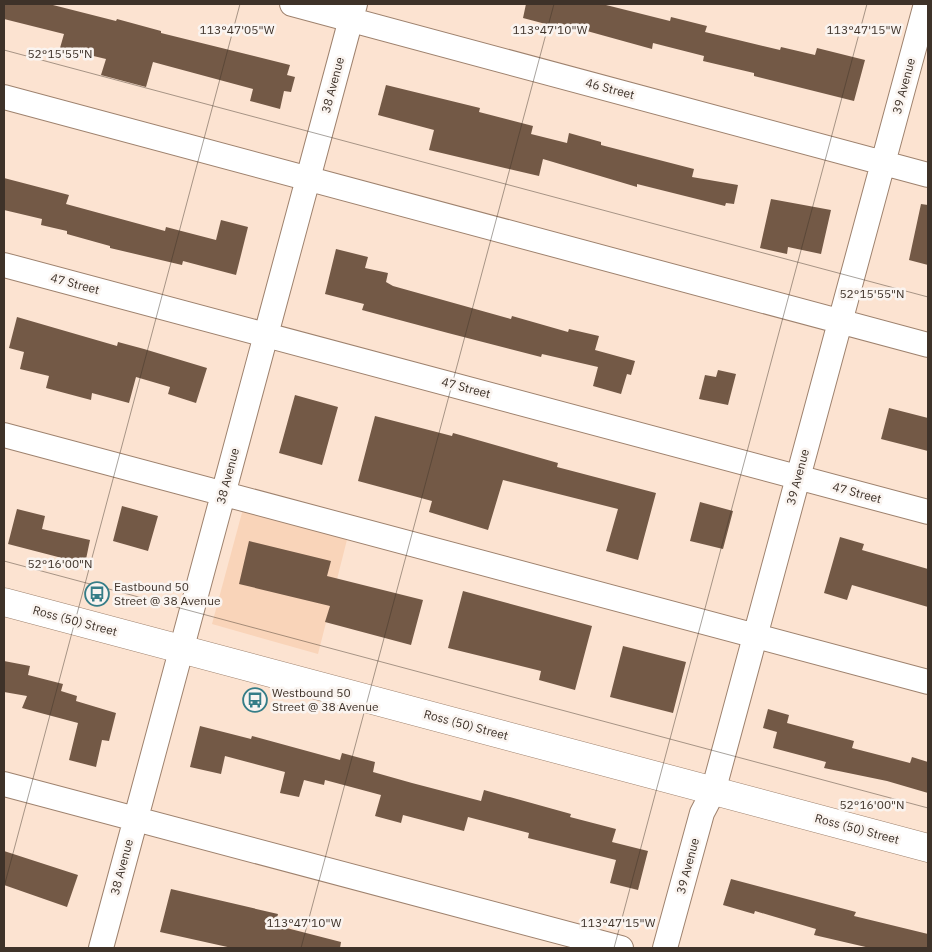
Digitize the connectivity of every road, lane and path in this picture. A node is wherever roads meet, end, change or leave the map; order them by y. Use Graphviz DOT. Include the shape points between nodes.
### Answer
graph roads {
  1 [pos="292,4"];
  2 [pos="925,4"];
  3 [pos="353,12"];
  4 [pos="4,97"];
  5 [pos="883,163"];
  6 [pos="928,175"];
  7 [pos="308,178"];
  8 [pos="4,265"];
  9 [pos="840,321"];
  10 [pos="266,335"];
  11 [pos="928,345"];
  12 [pos="4,435"];
  13 [pos="798,477"];
  14 [pos="223,494"];
  15 [pos="928,512"];
  16 [pos="4,602"];
  17 [pos="755,637"];
  18 [pos="181,650"];
  19 [pos="928,682"];
  20 [pos="4,784"];
  21 [pos="713,792"];
  22 [pos="135,820"];
  23 [pos="928,848"];
  24 [pos="101,948"];
  25 [pos="621,948"];
  26 [pos="665,948"];
  1 -- 3 [label="street, 46 Street"];
  2 -- 5 [label="street, 39 Avenue"];
  3 -- 5 [label="street, 46 Street"];
  3 -- 7 [label="street, 38 Avenue"];
  4 -- 7 [label="street"];
  5 -- 6 [label="street, 46 Street"];
  5 -- 9 [label="street, 39 Avenue"];
  7 -- 9 [label="street"];
  7 -- 10 [label="street, 38 Avenue"];
  8 -- 10 [label="street, 47 Street"];
  9 -- 11 [label="street"];
  9 -- 13 [label="street, 39 Avenue"];
  10 -- 13 [label="street, 47 Street"];
  10 -- 14 [label="street, 38 Avenue"];
  12 -- 14 [label="street"];
  13 -- 15 [label="street, 47 Street"];
  13 -- 17 [label="street, 39 Avenue"];
  14 -- 17 [label="street"];
  14 -- 18 [label="street, 38 Avenue"];
  16 -- 18 [label="main road, Ross (50) Street"];
  17 -- 19 [label="street"];
  17 -- 21 [label="street, 39 Avenue"];
  18 -- 21 [label="main road, Ross (50) Street"];
  18 -- 22 [label="street, 38 Avenue"];
  20 -- 22 [label="street"];
  21 -- 23 [label="main road, Ross (50) Street"];
  21 -- 26 [label="street, 39 Avenue" via="702,813"];
  22 -- 24 [label="street, 38 Avenue"];
  22 -- 25 [label="street"];
}
